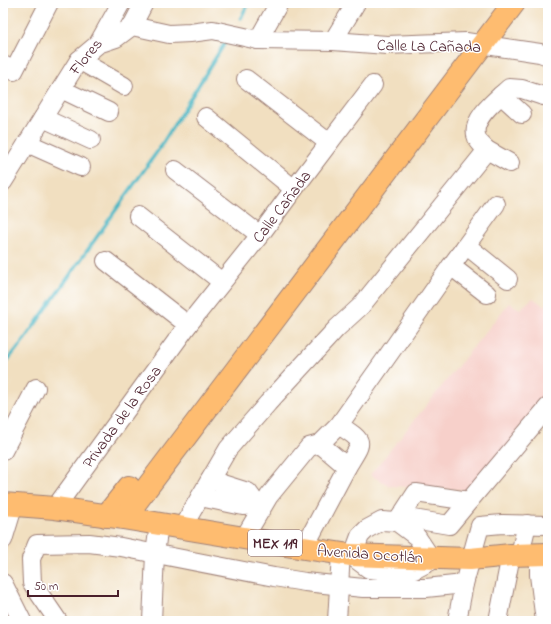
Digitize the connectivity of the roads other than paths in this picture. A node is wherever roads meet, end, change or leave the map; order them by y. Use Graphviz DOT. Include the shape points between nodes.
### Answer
graph roads {
  1 [pos="49,3"];
  2 [pos="121,3"];
  3 [pos="144,3"];
  4 [pos="279,3"];
  5 [pos="356,3"];
  6 [pos="496,3"];
  7 [pos="514,3"];
  8 [pos="132,26"];
  9 [pos="258,40"];
  10 [pos="333,41"];
  11 [pos="98,44"];
  12 [pos="475,44"];
  13 [pos="548,56"];
  14 [pos="79,60"];
  15 [pos="9,68"];
  16 [pos="246,79"];
  17 [pos="373,85"];
  18 [pos="124,86"];
  19 [pos="61,89"];
  20 [pos="501,95"];
  21 [pos="543,96"];
  22 [pos="109,112"];
  23 [pos="522,114"];
  24 [pos="206,117"];
  25 [pos="43,118"];
  26 [pos="91,140"];
  27 [pos="27,143"];
  28 [pos="329,143"];
  29 [pos="487,150"];
  30 [pos="510,163"];
  31 [pos="81,167"];
  32 [pos="175,170"];
  33 [pos="3,182"];
  34 [pos="294,189"];
  35 [pos="496,204"];
  36 [pos="138,216"];
  37 [pos="260,235"];
  38 [pos="465,247"];
  39 [pos="106,261"];
  40 [pos="451,266"];
  41 [pos="508,280"];
  42 [pos="222,282"];
  43 [pos="487,294"];
  44 [pos="188,325"];
  45 [pos="36,388"];
  46 [pos="548,407"];
  47 [pos="339,425"];
  48 [pos="320,444"];
  49 [pos="3,451"];
  50 [pos="347,467"];
  51 [pos="210,480"];
  52 [pos="200,497"];
  53 [pos="469,501"];
  54 [pos="9,504"];
  55 [pos="55,508"];
  56 [pos="115,517"];
  57 [pos="399,520"];
  58 [pos="159,524"];
  59 [pos="526,524"];
  60 [pos="548,525"];
  61 [pos="182,528"];
  62 [pos="244,538"];
  63 [pos="3,540"];
  64 [pos="304,548"];
  65 [pos="155,554"];
  66 [pos="348,554"];
  67 [pos="530,555"];
  68 [pos="434,558"];
  69 [pos="470,559"];
  70 [pos="464,584"];
  71 [pos="4,585"];
  72 [pos="338,586"];
  73 [pos="19,620"];
  74 [pos="58,621"];
  75 [pos="152,621"];
  76 [pos="337,621"];
  77 [pos="457,621"];
  78 [pos="498,621"];
  79 [pos="545,621"];
  1 -- 15 [label="street"];
  2 -- 11 [label="street, Flores"];
  3 -- 8 [label="street"];
  4 -- 9 [label="street"];
  5 -- 10 [label="street"];
  6 -- 12 [label="main road"];
  7 -- 12 [label="main road"];
  8 -- 9 [label="street, Calle La Cañada" via="169,34 213,30"];
  8 -- 11 [label="street" via="116,38"];
  9 -- 10 [label="street, Calle La Cañada"];
  10 -- 12 [label="street, Calle La Cañada" via="387,45"];
  11 -- 14 [label="street, Flores"];
  12 -- 13 [label="street, Calle La Cañada"];
  12 -- 56 [label="main road" via="299,266"];
  14 -- 18 [label="street"];
  14 -- 19 [label="street, Flores"];
  16 -- 28 [label="street"];
  17 -- 28 [label="street, Calle Cañada"];
  19 -- 22 [label="street"];
  19 -- 25 [label="street, Flores"];
  20 -- 21 [label="street" via="508,88 522,89"];
  20 -- 23 [label="street"];
  20 -- 29 [label="street" via="479,119 475,129 477,139"];
  24 -- 34 [label="street"];
  25 -- 26 [label="street"];
  25 -- 27 [label="street, Flores"];
  27 -- 31 [label="street"];
  27 -- 33 [label="street, Flores"];
  28 -- 34 [label="street, Calle Cañada"];
  29 -- 30 [label="street"];
  29 -- 51 [label="street" via="361,306 337,328 228,450"];
  32 -- 37 [label="street"];
  34 -- 37 [label="street, Calle Cañada"];
  35 -- 38 [label="street"];
  36 -- 42 [label="street"];
  37 -- 42 [label="street, Calle Cañada"];
  38 -- 40 [label="street"];
  38 -- 41 [label="street"];
  39 -- 44 [label="street"];
  40 -- 43 [label="street"];
  40 -- 47 [label="street"];
  42 -- 44 [label="street, Calle Cañada"];
  44 -- 55 [label="street, Privada de la Rosa"];
  45 -- 49 [label="street"];
  46 -- 53 [label="street"];
  47 -- 48 [label="street"];
  47 -- 50 [label="street" via="360,443"];
  48 -- 50 [label="street"];
  48 -- 62 [label="street" via="310,447 269,496"];
  50 -- 64 [label="street"];
  51 -- 52 [label="street"];
  51 -- 52 [label="street" via="248,492 253,499 252,505 243,506"];
  52 -- 61 [label="street"];
  53 -- 57 [label="street" via="449,525"];
  53 -- 57 [label="street" via="416,493"];
  54 -- 55 [label="main road, Avenida Ocotlán / MEX 119"];
  54 -- 63 [label="street"];
  55 -- 56 [label="main road, Avenida Ocotlán / MEX 119"];
  56 -- 58 [label="main road, Avenida Ocotlán / MEX 119"];
  57 -- 66 [label="street" via="382,521 367,529"];
  57 -- 68 [label="street"];
  58 -- 61 [label="main road, Avenida Ocotlán / MEX 119"];
  58 -- 65 [label="street"];
  59 -- 60 [label="street"];
  59 -- 67 [label="street"];
  59 -- 69 [label="street" via="480,526"];
  61 -- 62 [label="main road, Avenida Ocotlán / MEX 119"];
  62 -- 64 [label="main road, Avenida Ocotlán / MEX 119"];
  64 -- 66 [label="main road, Avenida Ocotlán / MEX 119"];
  65 -- 72 [label="street" via="274,577"];
  65 -- 74 [label="street" via="90,543 37,544 31,559 32,583"];
  65 -- 75 [label="street"];
  66 -- 68 [label="main road, Avenida Ocotlán / MEX 119"];
  66 -- 72 [label="street"];
  67 -- 69 [label="main road, Avenida Ocotlán / MEX 119"];
  67 -- 78 [label="street"];
  67 -- 79 [label="street" via="539,575"];
  68 -- 69 [label="main road, Avenida Ocotlán / MEX 119"];
  69 -- 70 [label="street"];
  70 -- 72 [label="street" via="426,588"];
  70 -- 77 [label="street"];
  71 -- 73 [label="street"];
  72 -- 76 [label="street"];
}
